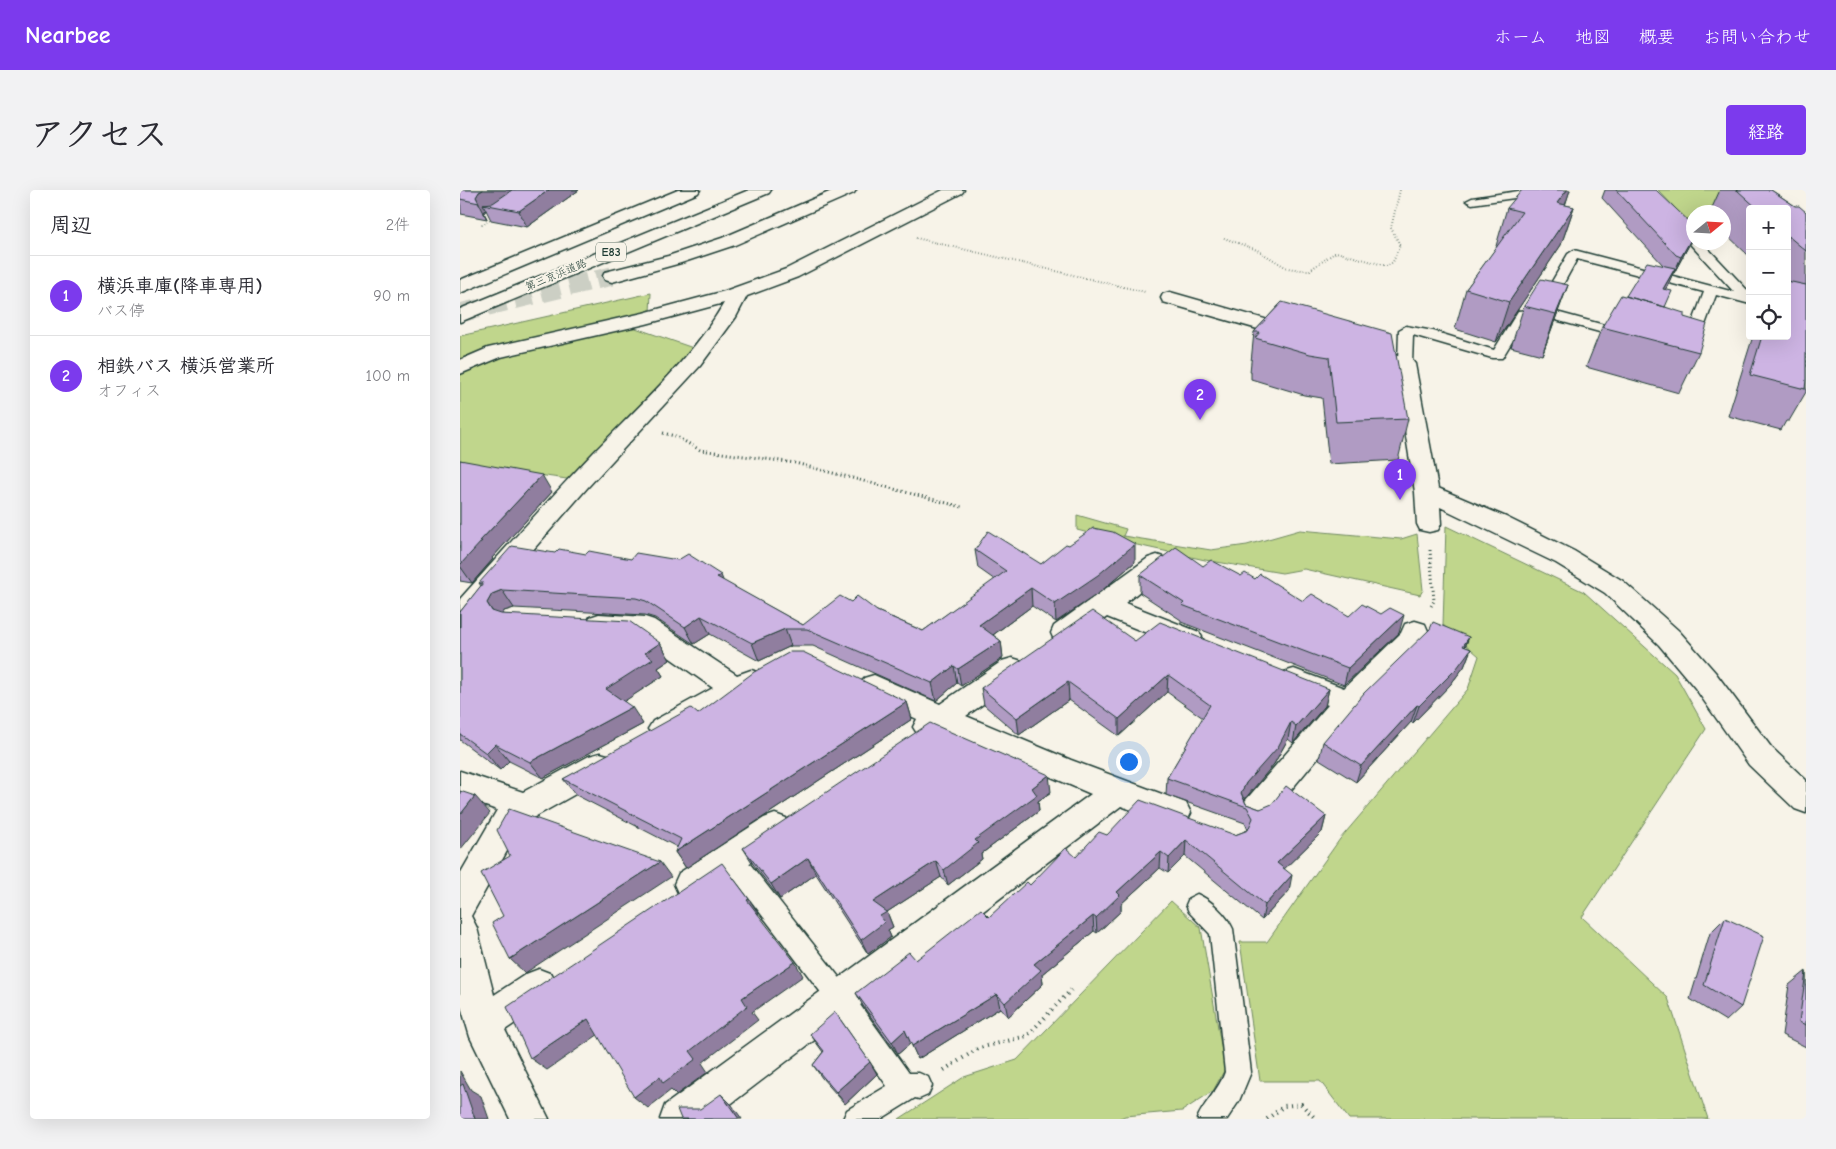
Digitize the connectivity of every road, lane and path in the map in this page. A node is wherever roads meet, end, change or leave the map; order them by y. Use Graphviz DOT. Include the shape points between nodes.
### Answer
graph roads {
  1 [pos="679,190"];
  2 [pos="692,190"];
  3 [pos="763,190"];
  4 [pos="848,190"];
  5 [pos="956,190"];
  6 [pos="1400,190"];
  7 [pos="1549,190"];
  8 [pos="1472,201"];
  9 [pos="494,214"];
  10 [pos="482,225"];
  11 [pos="881,229"];
  12 [pos="1224,238"];
  13 [pos="1702,250"];
  14 [pos="460,274"];
  15 [pos="612,276"];
  16 [pos="460,287"];
  17 [pos="1712,289"];
  18 [pos="740,292"];
  19 [pos="1746,296"];
  20 [pos="1170,298"];
  21 [pos="1746,298"];
  22 [pos="1541,312"];
  23 [pos="460,316"];
  24 [pos="1634,337"];
  25 [pos="1311,338"];
  26 [pos="1339,346"];
  27 [pos="1680,350"];
  28 [pos="1405,364"];
  29 [pos="460,368"];
  30 [pos="633,425"];
  31 [pos="1427,492"];
  32 [pos="962,507"];
  33 [pos="1428,524"];
  34 [pos="1157,564"];
  35 [pos="1104,605"];
  36 [pos="460,616"];
  37 [pos="570,623"];
  38 [pos="1415,632"];
  39 [pos="1213,648"];
  40 [pos="776,667"];
  41 [pos="1267,669"];
  42 [pos="847,674"];
  43 [pos="736,689"];
  44 [pos="1348,701"];
  45 [pos="941,718"];
  46 [pos="908,739"];
  47 [pos="460,784"];
  48 [pos="1117,792"];
  49 [pos="1806,800"];
  50 [pos="524,806"];
  51 [pos="1256,810"];
  52 [pos="795,814"];
  53 [pos="1197,822"];
  54 [pos="730,857"];
  55 [pos="665,902"];
  56 [pos="460,905"];
  57 [pos="1197,905"];
  58 [pos="460,928"];
  59 [pos="566,968"];
  60 [pos="1071,990"];
  61 [pos="840,998"];
  62 [pos="483,1024"];
  63 [pos="912,1088"];
  64 [pos="530,1119"];
  65 [pos="679,1119"];
  66 [pos="856,1119"];
  67 [pos="1210,1119"];
  68 [pos="1267,1119"];
  69 [pos="1316,1119"];
  1 -- 14 [label="main road, E83"];
  2 -- 16 [label="main road, 第三京浜道路 / E83"];
  3 -- 23 [label="main road, 第三京浜道路 / E83"];
  4 -- 15 [label="main road, E83" via="713,248"];
  5 -- 11 [label="main road"];
  6 -- 12 [label="path" via="1391,228 1400,246 1393,262 1387,266 1336,252 1310,270 1287,268 1257,250"];
  7 -- 8 [label="lane"];
  9 -- 10 [label="path"];
  11 -- 18 [label="main road" via="792,273"];
  11 -- 20 [label="path"];
  13 -- 19 [label="lane"];
  17 -- 21 [label="lane"];
  17 -- 22 [label="lane" via="1574,254"];
  17 -- 27 [label="lane" via="1689,352"];
  18 -- 29 [label="main road" via="646,318 495,352"];
  18 -- 30 [label="main road" via="703,351"];
  20 -- 25 [label="main road"];
  22 -- 24 [label="lane"];
  22 -- 28 [label="lane" via="1524,314 1497,355 1406,330"];
  26 -- 28 [label="main road"];
  28 -- 31 [label="main road"];
  30 -- 32 [label="path" via="675,436 700,450 795,463"];
  30 -- 36 [label="main road"];
  31 -- 33 [label="main road"];
  31 -- 49 [label="main road" via="1565,557 1614,587 1669,638 1760,756"];
  33 -- 38 [label="path" via="1434,601"];
  34 -- 35 [label="main road"];
  35 -- 39 [label="main road"];
  35 -- 45 [label="main road"];
  37 -- 43 [label="main road" via="645,626"];
  38 -- 44 [label="main road" via="1413,638"];
  40 -- 43 [label="main road"];
  41 -- 44 [label="main road"];
  42 -- 45 [label="main road"];
  43 -- 50 [label="main road"];
  44 -- 51 [label="main road"];
  45 -- 46 [label="main road"];
  45 -- 48 [label="main road"];
  47 -- 50 [label="main road"];
  48 -- 53 [label="main road"];
  48 -- 61 [label="main road"];
  50 -- 56 [label="main road" via="511,814"];
  52 -- 54 [label="main road"];
  54 -- 55 [label="main road"];
  54 -- 61 [label="lane"];
  57 -- 67 [label="lane" via="1221,929 1238,1072 1232,1089"];
  58 -- 62 [label="main road"];
  59 -- 62 [label="main road"];
  60 -- 63 [label="path" via="1027,1036 979,1048"];
  61 -- 63 [label="lane"];
  61 -- 65 [label="main road"];
  62 -- 64 [label="main road"];
  63 -- 66 [label="lane"];
  68 -- 69 [label="path" via="1284,1106 1301,1104"];
}
